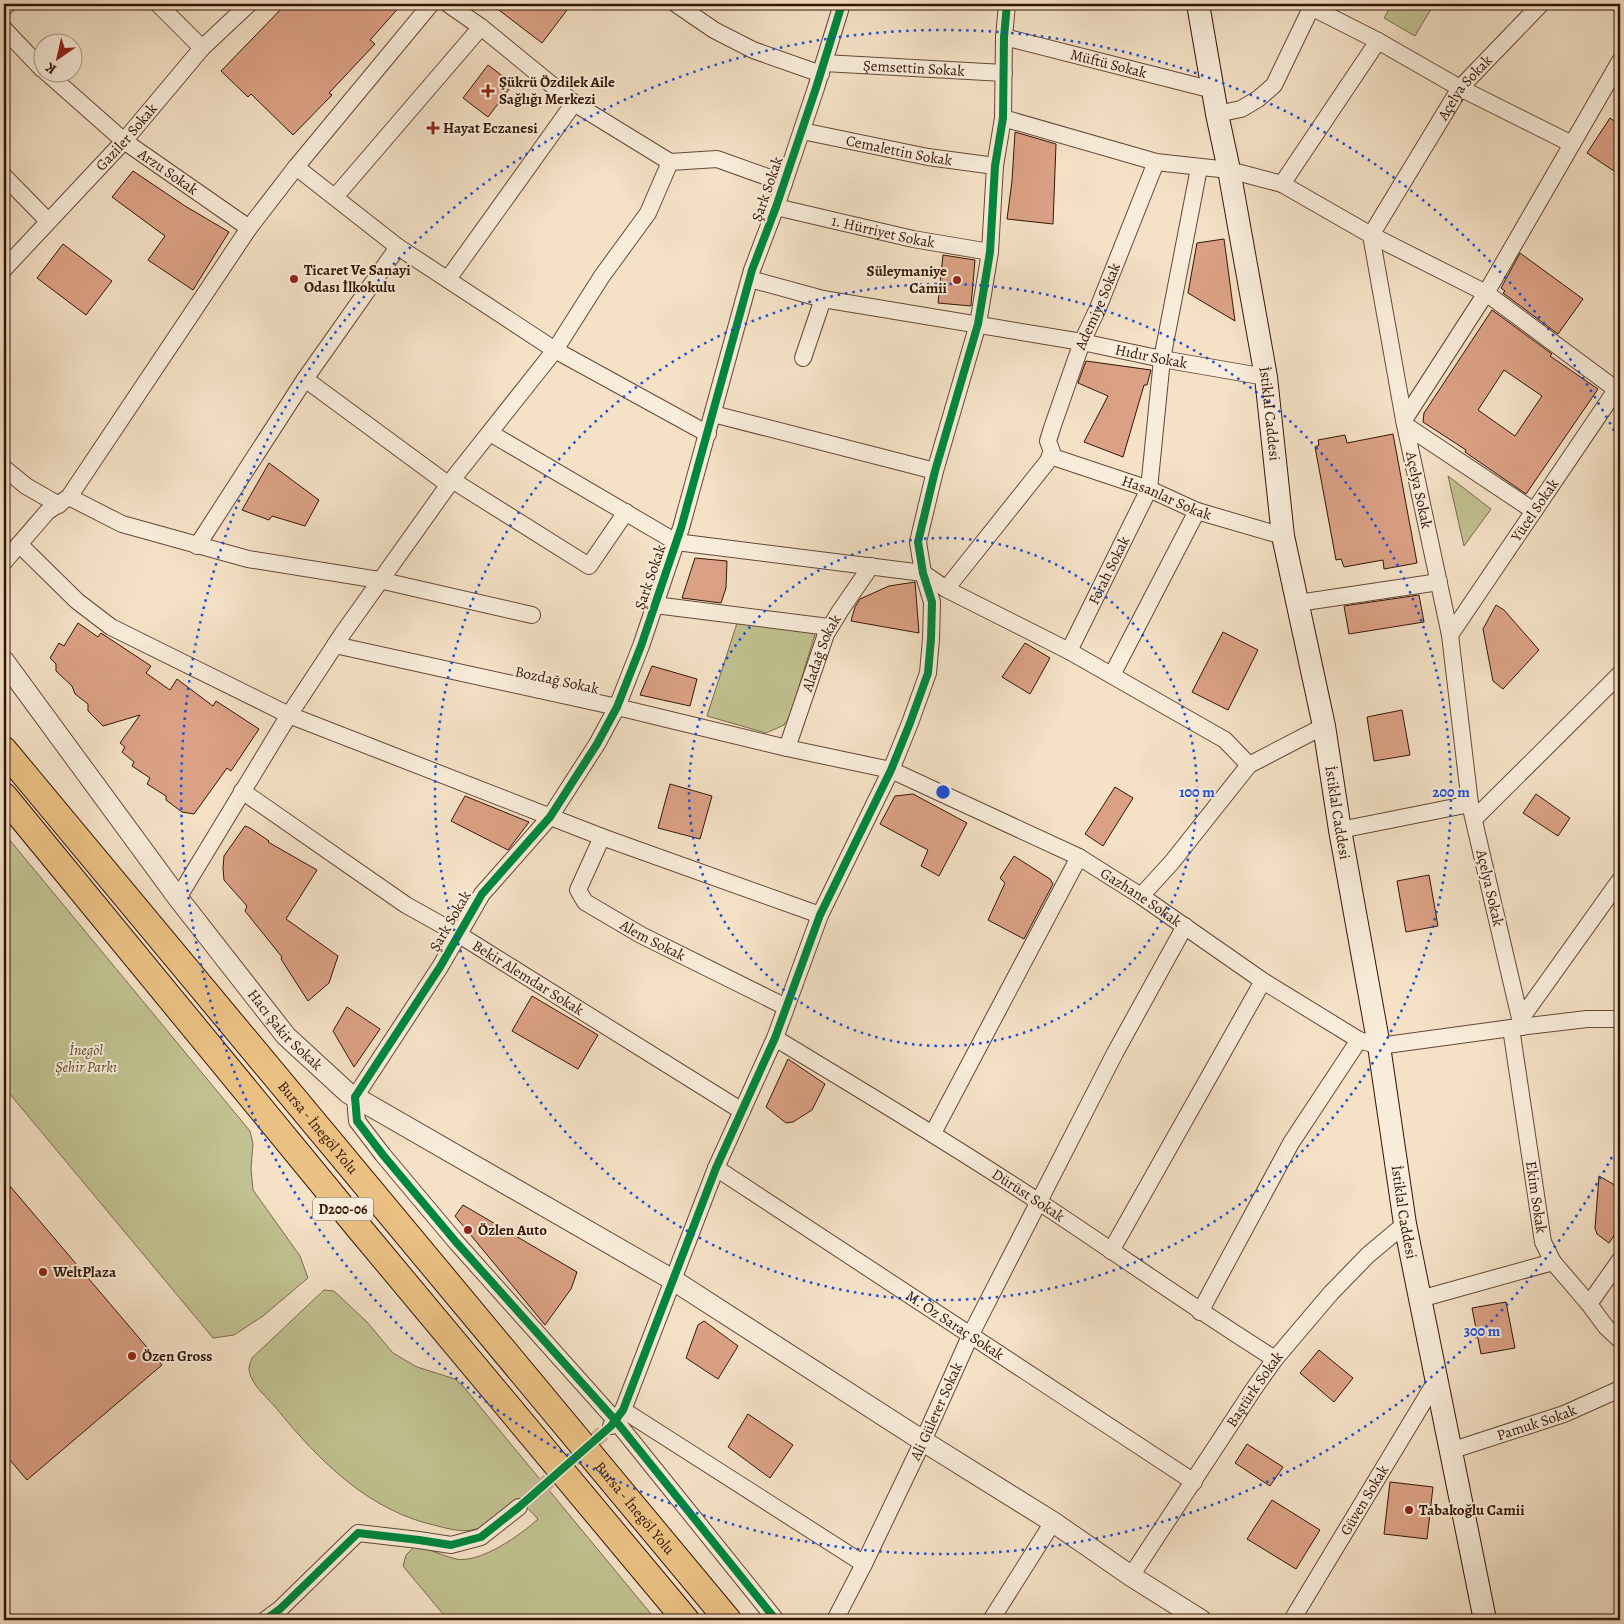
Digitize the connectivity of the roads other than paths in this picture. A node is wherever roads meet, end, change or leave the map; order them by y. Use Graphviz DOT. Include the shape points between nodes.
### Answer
graph roads {
  1 [pos="8,4"];
  2 [pos="158,4"];
  3 [pos="249,4"];
  4 [pos="431,4"];
  5 [pos="676,4"];
  6 [pos="842,4"];
  7 [pos="1007,4"];
  8 [pos="1198,4"];
  9 [pos="1541,4"];
  10 [pos="1312,5"];
  11 [pos="455,6"];
  12 [pos="4,8"];
  13 [pos="481,27"];
  14 [pos="4,29"];
  15 [pos="1004,37"];
  16 [pos="1378,41"];
  17 [pos="202,48"];
  18 [pos="32,58"];
  19 [pos="1620,61"];
  20 [pos="822,68"];
  21 [pos="1004,73"];
  22 [pos="57,82"];
  23 [pos="1460,88"];
  24 [pos="1213,90"];
  25 [pos="574,103"];
  26 [pos="1217,114"];
  27 [pos="1003,118"];
  28 [pos="802,131"];
  29 [pos="124,141"];
  30 [pos="1572,144"];
  31 [pos="670,162"];
  32 [pos="1156,162"];
  33 [pos="995,166"];
  34 [pos="296,167"];
  35 [pos="1199,168"];
  36 [pos="1228,170"];
  37 [pos="4,176"];
  38 [pos="784,183"];
  39 [pos="1282,184"];
  40 [pos="335,197"];
  41 [pos="776,207"];
  42 [pos="48,221"];
  43 [pos="249,228"];
  44 [pos="1371,235"];
  45 [pos="398,247"];
  46 [pos="990,252"];
  47 [pos="4,270"];
  48 [pos="448,279"];
  49 [pos="750,279"];
  50 [pos="1486,292"];
  51 [pos="823,299"];
  52 [pos="978,324"];
  53 [pos="1082,342"];
  54 [pos="555,350"];
  55 [pos="804,358"];
  56 [pos="1162,358"];
  57 [pos="1266,377"];
  58 [pos="305,379"];
  59 [pos="1619,390"];
  60 [pos="713,414"];
  61 [pos="1404,422"];
  62 [pos="490,433"];
  63 [pos="708,434"];
  64 [pos="1051,454"];
  65 [pos="4,468"];
  66 [pos="935,471"];
  67 [pos="450,482"];
  68 [pos="1149,489"];
  69 [pos="64,501"];
  70 [pos="1197,511"];
  71 [pos="1534,511"];
  72 [pos="626,512"];
  73 [pos="1283,536"];
  74 [pos="676,542"];
  75 [pos="19,544"];
  76 [pos="197,546"];
  77 [pos="4,562"];
  78 [pos="871,566"];
  79 [pos="923,572"];
  80 [pos="379,580"];
  81 [pos="1439,582"];
  82 [pos="946,589"];
  83 [pos="1298,604"];
  84 [pos="655,605"];
  85 [pos="532,615"];
  86 [pos="829,628"];
  87 [pos="1450,635"];
  88 [pos="334,645"];
  89 [pos="1069,651"];
  90 [pos="4,661"];
  91 [pos="1620,674"];
  92 [pos="1112,676"];
  93 [pos="617,707"];
  94 [pos="289,714"];
  95 [pos="1324,726"];
  96 [pos="787,748"];
  97 [pos="4,750"];
  98 [pos="1248,765"];
  99 [pos="890,770"];
  100 [pos="242,791"];
  101 [pos="4,796"];
  102 [pos="1472,812"];
  103 [pos="550,817"];
  104 [pos="1340,830"];
  105 [pos="602,838"];
  106 [pos="1078,857"];
  107 [pos="1620,880"];
  108 [pos="1141,896"];
  109 [pos="178,898"];
  110 [pos="820,915"];
  111 [pos="1185,926"];
  112 [pos="458,934"];
  113 [pos="1263,981"];
  114 [pos="786,1007"];
  115 [pos="1620,1020"];
  116 [pos="1518,1025"];
  117 [pos="775,1038"];
  118 [pos="1369,1043"];
  119 [pos="355,1097"];
  120 [pos="742,1111"];
  121 [pos="932,1134"];
  122 [pos="716,1168"];
  123 [pos="1038,1202"];
  124 [pos="1405,1224"];
  125 [pos="1111,1251"];
  126 [pos="1620,1260"];
  127 [pos="1553,1262"];
  128 [pos="673,1280"];
  129 [pos="1420,1298"];
  130 [pos="1589,1304"];
  131 [pos="1200,1312"];
  132 [pos="971,1334"];
  133 [pos="1620,1340"];
  134 [pos="1275,1359"];
  135 [pos="1436,1381"];
  136 [pos="1620,1388"];
  137 [pos="616,1419"];
  138 [pos="923,1441"];
  139 [pos="1450,1452"];
  140 [pos="1194,1482"];
  141 [pos="519,1507"];
  142 [pos="1053,1522"];
  143 [pos="864,1564"];
  144 [pos="1131,1576"];
  145 [pos="264,1620"];
  146 [pos="686,1620"];
  147 [pos="728,1620"];
  148 [pos="776,1620"];
  149 [pos="835,1620"];
  150 [pos="991,1620"];
  151 [pos="1201,1620"];
  152 [pos="1292,1620"];
  153 [pos="1485,1620"];
  1 -- 12 [label="street"];
  2 -- 17 [label="street"];
  3 -- 17 [label="street, Gaziler Sokak"];
  4 -- 34 [label="street"];
  5 -- 20 [label="street, Şemsettin Sokak" via="714,30 752,50"];
  6 -- 20 [label="street, Şark Sokak"];
  7 -- 15 [label="street"];
  8 -- 24 [label="main road, İstiklal Caddesi"];
  9 -- 23 [label="street, Açelya Sokak"];
  10 -- 16 [label="street"];
  10 -- 26 [label="street" via="1274,85 1241,109"];
  11 -- 13 [label="street"];
  13 -- 25 [label="street"];
  13 -- 40 [label="street"];
  14 -- 18 [label="street"];
  15 -- 21 [label="street"];
  15 -- 24 [label="street, Müftü Sokak"];
  16 -- 23 [label="street"];
  16 -- 39 [label="street"];
  17 -- 29 [label="street, Gaziler Sokak"];
  19 -- 30 [label="street"];
  20 -- 21 [label="street, Şemsettin Sokak"];
  20 -- 28 [label="street, Şark Sokak"];
  21 -- 27 [label="street"];
  22 -- 29 [label="street, Arzu Sokak"];
  23 -- 30 [label="street"];
  23 -- 44 [label="street, Açelya Sokak"];
  24 -- 26 [label="main road, İstiklal Caddesi"];
  25 -- 31 [label="street"];
  25 -- 48 [label="street"];
  26 -- 36 [label="main road, İstiklal Caddesi"];
  27 -- 32 [label="street"];
  27 -- 33 [label="street"];
  28 -- 33 [label="street, Cemalettin Sokak" via="928,157"];
  28 -- 38 [label="street, Şark Sokak"];
  29 -- 42 [label="street, Gaziler Sokak"];
  29 -- 43 [label="street, Arzu Sokak"];
  30 -- 50 [label="street"];
  31 -- 38 [label="street" via="716,159"];
  31 -- 54 [label="street" via="648,213 602,276"];
  32 -- 35 [label="street"];
  32 -- 53 [label="street, Ademiye Sokak"];
  33 -- 46 [label="street"];
  34 -- 40 [label="street"];
  34 -- 43 [label="street"];
  35 -- 36 [label="street"];
  35 -- 56 [label="street"];
  36 -- 39 [label="street"];
  36 -- 57 [label="main road, İstiklal Caddesi"];
  37 -- 42 [label="street"];
  38 -- 41 [label="street, Şark Sokak"];
  39 -- 44 [label="street"];
  40 -- 45 [label="street"];
  41 -- 46 [label="street, 1. Hürriyet Sokak" via="913,240"];
  41 -- 49 [label="street, Şark Sokak"];
  42 -- 47 [label="street, Gaziler Sokak"];
  43 -- 69 [label="street"];
  44 -- 50 [label="street"];
  44 -- 61 [label="street, Açelya Sokak"];
  45 -- 48 [label="street"];
  45 -- 58 [label="street"];
  46 -- 52 [label="street"];
  48 -- 54 [label="street"];
  49 -- 51 [label="street, Hıdır Sokak"];
  49 -- 60 [label="street, Şark Sokak"];
  50 -- 59 [label="street"];
  50 -- 61 [label="street"];
  51 -- 52 [label="street, Hıdır Sokak"];
  51 -- 55 [label="street"];
  52 -- 53 [label="street, Hıdır Sokak"];
  52 -- 66 [label="street"];
  53 -- 56 [label="street, Hıdır Sokak"];
  53 -- 64 [label="street, Ademiye Sokak" via="1048,441"];
  54 -- 62 [label="street"];
  54 -- 63 [label="street"];
  56 -- 57 [label="street, Hıdır Sokak"];
  56 -- 68 [label="street"];
  57 -- 73 [label="main road, İstiklal Caddesi"];
  58 -- 67 [label="street"];
  58 -- 76 [label="street"];
  59 -- 71 [label="street, Yücel Sokak"];
  60 -- 63 [label="street, Şark Sokak"];
  60 -- 66 [label="street"];
  61 -- 71 [label="street"];
  61 -- 81 [label="street, Açelya Sokak"];
  62 -- 67 [label="street"];
  62 -- 72 [label="street"];
  63 -- 74 [label="street, Şark Sokak"];
  64 -- 68 [label="street, Hasanlar Sokak"];
  64 -- 82 [label="street" via="1048,462"];
  65 -- 69 [label="street" via="26,486"];
  66 -- 79 [label="street" via="918,542"];
  67 -- 72 [label="street" via="590,566"];
  67 -- 80 [label="street"];
  68 -- 70 [label="street, Hasanlar Sokak"];
  68 -- 89 [label="street, Ferah Sokak"];
  69 -- 75 [label="street" via="48,512"];
  69 -- 76 [label="street" via="122,524"];
  70 -- 73 [label="street, Hasanlar Sokak"];
  70 -- 92 [label="street"];
  71 -- 87 [label="street, Yücel Sokak"];
  72 -- 74 [label="street"];
  73 -- 83 [label="main road, İstiklal Caddesi"];
  74 -- 78 [label="street"];
  74 -- 84 [label="street, Şark Sokak"];
  75 -- 77 [label="street"];
  75 -- 94 [label="street" via="77,601 111,627"];
  76 -- 80 [label="street" via="248,559"];
  78 -- 79 [label="street"];
  78 -- 86 [label="street, Aladağ Sokak"];
  79 -- 82 [label="street"];
  79 -- 99 [label="street" via="932,602 928,673"];
  80 -- 85 [label="street"];
  80 -- 88 [label="street"];
  81 -- 83 [label="street"];
  81 -- 87 [label="street, Açelya Sokak"];
  82 -- 89 [label="street"];
  83 -- 95 [label="main road, İstiklal Caddesi"];
  84 -- 86 [label="street"];
  84 -- 93 [label="street, Şark Sokak"];
  86 -- 96 [label="street, Aladağ Sokak"];
  87 -- 102 [label="street, Açelya Sokak"];
  88 -- 93 [label="street, Bozdağ Sokak"];
  88 -- 94 [label="street"];
  89 -- 92 [label="street"];
  90 -- 109 [label="street, Hacı Şakir Sokak"];
  91 -- 102 [label="street"];
  92 -- 98 [label="street" via="1226,740"];
  93 -- 96 [label="street, Bozdağ Sokak"];
  93 -- 103 [label="street, Şark Sokak"];
  94 -- 100 [label="street"];
  94 -- 103 [label="street"];
  95 -- 98 [label="street"];
  95 -- 104 [label="main road, İstiklal Caddesi"];
  96 -- 99 [label="street, Bozdağ Sokak"];
  97 -- 147 [label="highway, Bursa - İnegöl Yolu / D200-06"];
  98 -- 108 [label="street" via="1172,862"];
  99 -- 106 [label="street, Gazhane Sokak"];
  99 -- 110 [label="street"];
  100 -- 109 [label="street"];
  100 -- 112 [label="street, Bekir Alemdar Sokak" via="406,905"];
  101 -- 146 [label="highway, Bursa - İnegöl Yolu / D200-06"];
  102 -- 104 [label="street"];
  102 -- 116 [label="street, Açelya Sokak"];
  103 -- 105 [label="street"];
  103 -- 112 [label="street, Şark Sokak" via="482,894"];
  104 -- 118 [label="main road, İstiklal Caddesi"];
  105 -- 110 [label="street"];
  105 -- 114 [label="street, Alem Sokak" via="578,890 585,902 641,935"];
  106 -- 108 [label="street, Gazhane Sokak"];
  106 -- 121 [label="street"];
  107 -- 116 [label="street"];
  108 -- 111 [label="street, Gazhane Sokak"];
  109 -- 119 [label="street, Hacı Şakir Sokak" via="286,1036"];
  110 -- 114 [label="street"];
  111 -- 113 [label="street, Gazhane Sokak"];
  111 -- 123 [label="street, Ali Gülerer Sokak" via="1115,1052"];
  112 -- 119 [label="street, Şark Sokak"];
  112 -- 120 [label="street, Bekir Alemdar Sokak"];
  113 -- 118 [label="street, Gazhane Sokak"];
  113 -- 125 [label="street"];
  114 -- 117 [label="street"];
  115 -- 116 [label="street"];
  116 -- 118 [label="street"];
  116 -- 127 [label="street, Ekim Sokak" via="1543,1242"];
  117 -- 120 [label="street"];
  117 -- 121 [label="street, Dürüst Sokak"];
  118 -- 124 [label="main road, İstiklal Caddesi"];
  118 -- 131 [label="street" via="1291,1144"];
  119 -- 128 [label="street, Hacı Şakir Sokak"];
  119 -- 137 [label="street" via="358,1122 383,1155 456,1242"];
  120 -- 122 [label="street"];
  121 -- 123 [label="street, Dürüst Sokak"];
  122 -- 128 [label="street"];
  122 -- 132 [label="street, M. Öz Saraç Sokak"];
  123 -- 125 [label="street, Dürüst Sokak"];
  123 -- 132 [label="street, Ali Gülerer Sokak"];
  124 -- 129 [label="main road, İstiklal Caddesi"];
  124 -- 134 [label="street, Baştürk Sokak" via="1368,1255 1331,1293"];
  125 -- 131 [label="street, Dürüst Sokak"];
  126 -- 130 [label="street"];
  127 -- 129 [label="street"];
  127 -- 130 [label="street, Ekim Sokak"];
  128 -- 137 [label="street"];
  128 -- 138 [label="street, Hacı Şakir Sokak"];
  129 -- 135 [label="main road, İstiklal Caddesi"];
  130 -- 133 [label="street, Ekim Sokak"];
  131 -- 134 [label="street, Dürüst Sokak"];
  132 -- 138 [label="street, Ali Gülerer Sokak"];
  132 -- 140 [label="street, M. Öz Saraç Sokak"];
  134 -- 140 [label="street, Baştürk Sokak"];
  135 -- 139 [label="main road, İstiklal Caddesi"];
  135 -- 152 [label="street, Güven Sokak"];
  136 -- 139 [label="street, Pamuk Sokak" via="1564,1414"];
  137 -- 143 [label="street"];
  137 -- 148 [label="street"];
  138 -- 142 [label="street, Hacı Şakir Sokak"];
  138 -- 143 [label="street, Ali Gülerer Sokak"];
  139 -- 153 [label="main road, İstiklal Caddesi"];
  140 -- 144 [label="street, Baştürk Sokak"];
  141 -- 145 [label="street" via="480,1538 451,1545 358,1534 280,1609"];
  142 -- 144 [label="street, Hacı Şakir Sokak"];
  142 -- 150 [label="street"];
  143 -- 149 [label="street, Ali Gülerer Sokak"];
  144 -- 151 [label="street, Hacı Şakir Sokak"];
}
